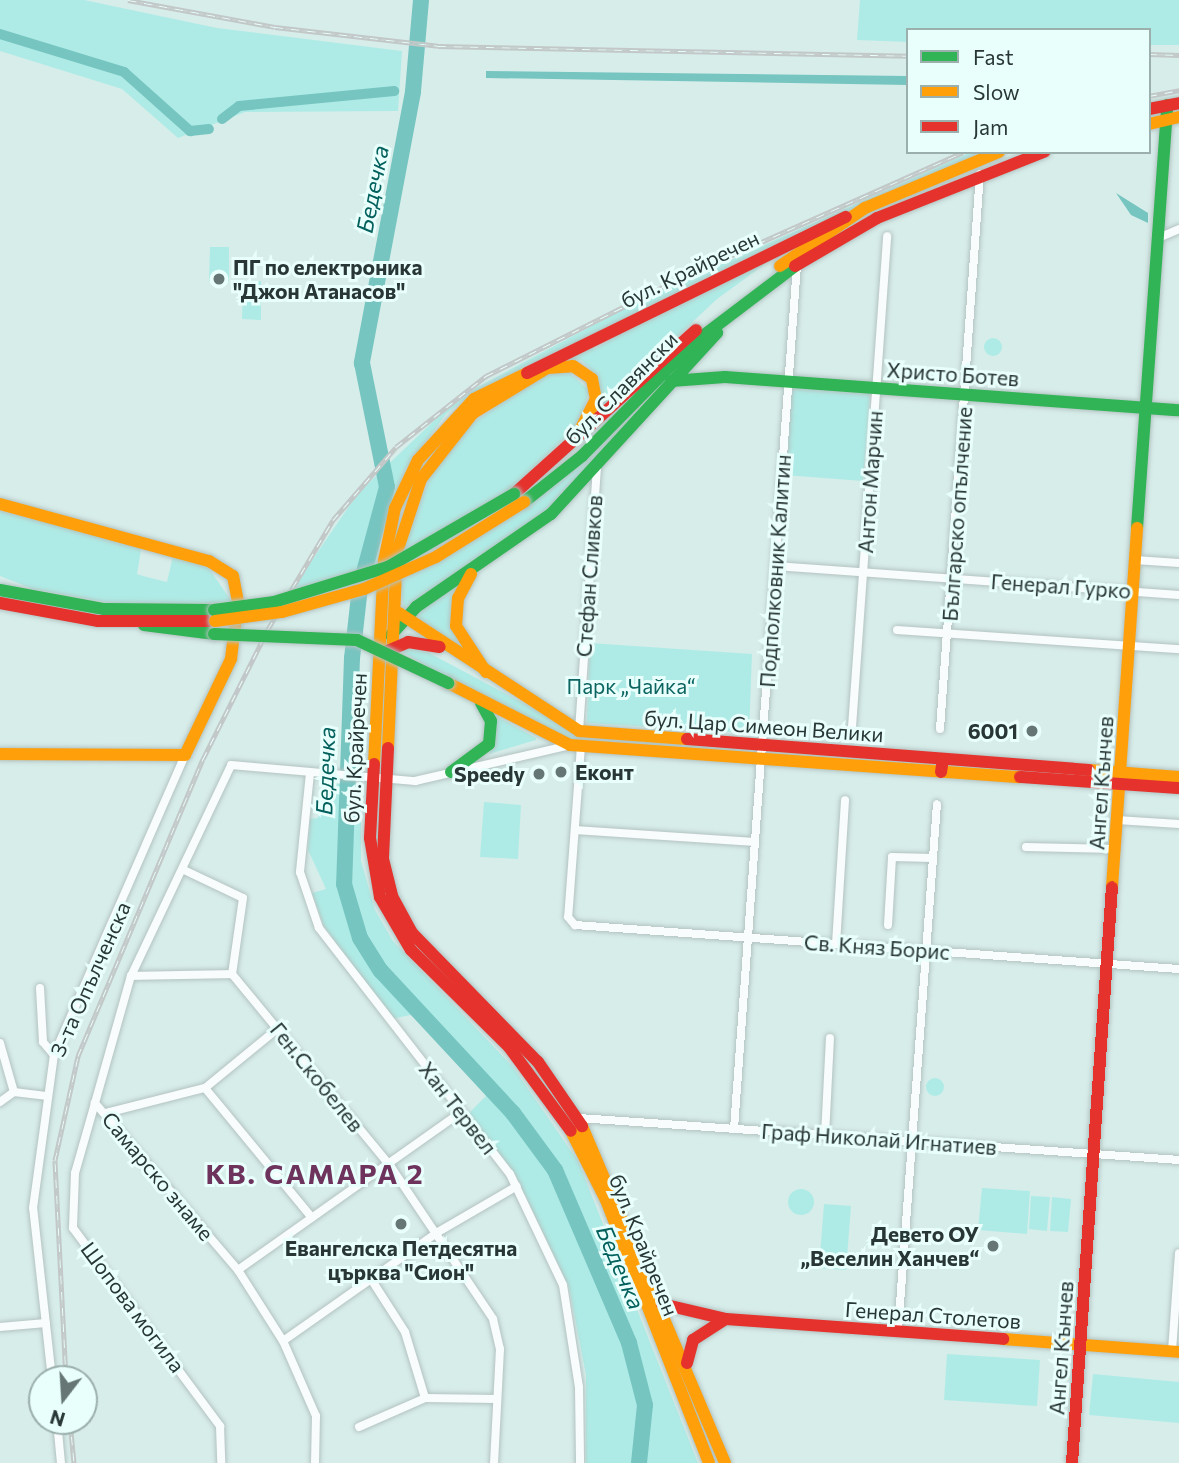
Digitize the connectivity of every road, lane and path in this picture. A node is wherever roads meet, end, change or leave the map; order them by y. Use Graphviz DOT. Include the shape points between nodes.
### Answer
graph roads {
  1 [pos="1173,104"];
  2 [pos="1151,109"];
  3 [pos="1173,118"];
  4 [pos="1151,124"];
  5 [pos="994,154"];
  6 [pos="1038,154"];
  7 [pos="980,174"];
  8 [pos="865,208"];
  9 [pos="1159,226"];
  10 [pos="1179,229"];
  11 [pos="887,236"];
  12 [pos="797,264"];
  13 [pos="752,295"];
  14 [pos="699,352"];
  15 [pos="725,377"];
  16 [pos="671,381"];
  17 [pos="789,382"];
  18 [pos="876,388"];
  19 [pos="966,395"];
  20 [pos="1146,407"];
  21 [pos="1179,410"];
  22 [pos="563,455"];
  23 [pos="597,463"];
  24 [pos="519,498"];
  25 [pos="0,504"];
  26 [pos="1135,560"];
  27 [pos="1179,563"];
  28 [pos="775,566"];
  29 [pos="475,569"];
  30 [pos="863,573"];
  31 [pos="952,579"];
  32 [pos="1133,591"];
  33 [pos="1179,595"];
  34 [pos="393,596"];
  35 [pos="3,598"];
  36 [pos="404,618"];
  37 [pos="214,622"];
  38 [pos="898,630"];
  39 [pos="948,634"];
  40 [pos="391,641"];
  41 [pos="1129,646"];
  42 [pos="1179,649"];
  43 [pos="458,653"];
  44 [pos="378,660"];
  45 [pos="486,672"];
  46 [pos="479,700"];
  47 [pos="852,727"];
  48 [pos="940,729"];
  49 [pos="579,731"];
  50 [pos="762,745"];
  51 [pos="578,746"];
  52 [pos="0,754"];
  53 [pos="185,755"];
  54 [pos="761,759"];
  55 [pos="231,765"];
  56 [pos="942,765"];
  57 [pos="451,772"];
  58 [pos="310,773"];
  59 [pos="1179,777"];
  60 [pos="1120,778"];
  61 [pos="378,780"];
  62 [pos="1179,788"];
  63 [pos="845,800"];
  64 [pos="937,804"];
  65 [pos="1117,820"];
  66 [pos="1179,824"];
  67 [pos="575,830"];
  68 [pos="755,842"];
  69 [pos="1026,846"];
  70 [pos="1115,849"];
  71 [pos="933,858"];
  72 [pos="184,870"];
  73 [pos="888,925"];
  74 [pos="748,938"];
  75 [pos="836,944"];
  76 [pos="926,951"];
  77 [pos="1107,964"];
  78 [pos="1179,969"];
  79 [pos="232,974"];
  80 [pos="131,976"];
  81 [pos="40,988"];
  82 [pos="277,1029"];
  83 [pos="830,1038"];
  84 [pos="0,1043"];
  85 [pos="54,1055"];
  86 [pos="205,1088"];
  87 [pos="14,1092"];
  88 [pos="46,1096"];
  89 [pos="0,1102"];
  90 [pos="95,1103"];
  91 [pos="461,1112"];
  92 [pos="106,1113"];
  93 [pos="579,1118"];
  94 [pos="734,1129"];
  95 [pos="825,1136"];
  96 [pos="912,1142"];
  97 [pos="1094,1154"];
  98 [pos="1179,1160"];
  99 [pos="390,1167"];
  100 [pos="517,1186"];
  101 [pos="313,1218"];
  102 [pos="439,1232"];
  103 [pos="1179,1253"];
  104 [pos="238,1270"];
  105 [pos="370,1279"];
  106 [pos="647,1304"];
  107 [pos="662,1304"];
  108 [pos="688,1314"];
  109 [pos="726,1319"];
  110 [pos="46,1323"];
  111 [pos="0,1327"];
  112 [pos="672,1328"];
  113 [pos="898,1331"];
  114 [pos="696,1336"];
  115 [pos="283,1341"];
  116 [pos="1081,1345"];
  117 [pos="1176,1352"];
  118 [pos="50,1365"];
  119 [pos="687,1367"];
  120 [pos="674,1372"];
  121 [pos="425,1398"];
  122 [pos="497,1399"];
  123 [pos="359,1427"];
  124 [pos="58,1435"];
  125 [pos="707,1460"];
  126 [pos="61,1463"];
  127 [pos="221,1463"];
  128 [pos="315,1463"];
  129 [pos="494,1463"];
  130 [pos="580,1463"];
  131 [pos="725,1463"];
  132 [pos="1072,1463"];
  1 -- 2 [label="main road"];
  1 -- 3 [label="main road, Ангел Кънчев"];
  3 -- 4 [label="main road"];
  3 -- 9 [label="main road, Ангел Кънчев"];
  5 -- 8 [label="main road, бул. Славянски"];
  6 -- 7 [label="main road, бул. Славянски"];
  7 -- 12 [label="main road, бул. Славянски" via="877,218"];
  7 -- 19 [label="street, Българско опълчение"];
  8 -- 22 [label="main road, бул. Славянски" via="741,293"];
  8 -- 44 [label="main road, бул. Крайречен" via="530,366 459,411 428,445 395,508 384,561"];
  9 -- 10 [label="street"];
  9 -- 20 [label="main road, Ангел Кънчев"];
  11 -- 18 [label="street, Антон Марчин"];
  12 -- 13 [label="main road, бул. Славянски"];
  12 -- 17 [label="street, Подполковник Калитин"];
  13 -- 14 [label="main road"];
  13 -- 24 [label="main road, бул. Славянски"];
  14 -- 15 [label="main road" via="702,370"];
  14 -- 16 [label="main road"];
  15 -- 16 [label="main road, Христо Ботев"];
  15 -- 17 [label="main road, Христо Ботев"];
  16 -- 23 [label="main road"];
  17 -- 18 [label="main road, Христо Ботев"];
  17 -- 28 [label="street, Подполковник Калитин"];
  18 -- 19 [label="main road, Христо Ботев"];
  18 -- 30 [label="street, Антон Марчин"];
  19 -- 20 [label="main road, Христо Ботев"];
  19 -- 31 [label="street, Българско опълчение"];
  20 -- 21 [label="main road, Христо Ботев"];
  20 -- 26 [label="main road, Ангел Кънчев"];
  22 -- 24 [label="main road, бул. Славянски"];
  22 -- 34 [label="main road, бул. Крайречен" via="596,399 592,379 561,365 488,403 445,442 408,508"];
  23 -- 29 [label="main road" via="551,514"];
  23 -- 49 [label="street, Стефан Сливков"];
  24 -- 37 [label="main road, бул. Славянски, bridge" via="436,557 365,589 282,612"];
  25 -- 53 [label="main road" via="168,547 233,576 238,601 233,650"];
  26 -- 27 [label="street"];
  26 -- 32 [label="main road, Ангел Кънчев"];
  28 -- 30 [label="street, Генерал Гурко"];
  28 -- 50 [label="street, Подполковник Калитин"];
  29 -- 36 [label="main road"];
  29 -- 45 [label="main road" via="458,598 456,626"];
  30 -- 31 [label="street, Генерал Гурко"];
  30 -- 47 [label="street, Антон Марчин"];
  31 -- 32 [label="street, Генерал Гурко"];
  31 -- 39 [label="street, Българско опълчение"];
  32 -- 33 [label="street, Генерал Гурко"];
  32 -- 41 [label="main road, Ангел Кънчев"];
  34 -- 36 [label="main road"];
  34 -- 40 [label="main road, бул. Крайречен"];
  35 -- 37 [label="main road"];
  35 -- 37 [label="main road" via="133,623"];
  36 -- 40 [label="main road"];
  36 -- 43 [label="main road, бул. Цар Симеон Велики"];
  37 -- 46 [label="main road, бул. Цар Симеон Велики, bridge" via="357,640"];
  38 -- 39 [label="street"];
  39 -- 41 [label="street"];
  39 -- 48 [label="street, Българско опълчение"];
  40 -- 43 [label="main road" via="419,642"];
  40 -- 44 [label="main road"];
  40 -- 61 [label="main road, бул. Крайречен"];
  41 -- 42 [label="street"];
  41 -- 60 [label="main road, Ангел Кънчев"];
  43 -- 45 [label="main road, бул. Цар Симеон Велики"];
  44 -- 61 [label="main road, бул. Крайречен"];
  45 -- 49 [label="main road, бул. Цар Симеон Велики"];
  46 -- 51 [label="main road, бул. Цар Симеон Велики" via="543,736"];
  46 -- 57 [label="main road" via="491,721 489,744"];
  49 -- 50 [label="main road, бул. Цар Симеон Велики"];
  50 -- 54 [label="street, Подполковник Калитин"];
  50 -- 56 [label="main road, бул. Цар Симеон Велики"];
  51 -- 54 [label="main road, бул. Цар Симеон Велики"];
  51 -- 57 [label="street, бул. Цар Симеон Велики"];
  51 -- 67 [label="street"];
  52 -- 53 [label="main road"];
  53 -- 85 [label="street, 3-та Опълченска" via="163,818"];
  54 -- 56 [label="main road, бул. Цар Симеон Велики"];
  54 -- 68 [label="street, Подполковник Калитин"];
  55 -- 58 [label="street, бул. Цар Симеон Велики"];
  55 -- 72 [label="street, Самарско знаме"];
  56 -- 60 [label="main road, бул. Цар Симеон Велики"];
  57 -- 61 [label="street, бул. Цар Симеон Велики"];
  58 -- 61 [label="street, бул. Цар Симеон Велики"];
  58 -- 91 [label="street, Хан Тервел" via="300,856 310,909 359,987"];
  59 -- 60 [label="main road, бул. Цар Симеон Велики"];
  60 -- 62 [label="main road, бул. Цар Симеон Велики"];
  60 -- 65 [label="main road, Ангел Кънчев"];
  61 -- 93 [label="main road, бул. Крайречен" via="383,859 399,911 422,946 538,1062"];
  61 -- 106 [label="main road, бул. Крайречен" via="371,865 387,915 411,950 509,1046 560,1112 594,1174"];
  63 -- 75 [label="street"];
  64 -- 71 [label="street"];
  65 -- 66 [label="street"];
  65 -- 70 [label="main road, Ангел Кънчев"];
  67 -- 68 [label="street"];
  67 -- 74 [label="street, Св. Княз Борис" via="568,917 575,925"];
  68 -- 74 [label="street, Подполковник Калитин"];
  69 -- 70 [label="street"];
  70 -- 77 [label="main road, Ангел Кънчев"];
  71 -- 73 [label="street" via="892,858"];
  71 -- 76 [label="street"];
  72 -- 79 [label="street" via="243,898"];
  72 -- 80 [label="street, Самарско знаме"];
  74 -- 75 [label="street, Св. Княз Борис"];
  74 -- 94 [label="street, Подполковник Калитин"];
  75 -- 76 [label="street, Св. Княз Борис"];
  76 -- 77 [label="street, Св. Княз Борис"];
  76 -- 96 [label="street"];
  77 -- 78 [label="street, Св. Княз Борис"];
  77 -- 97 [label="main road, Ангел Кънчев"];
  79 -- 80 [label="street"];
  79 -- 82 [label="street, Ген.Скобелев"];
  80 -- 90 [label="street, Самарско знаме"];
  81 -- 85 [label="street" via="43,1042"];
  82 -- 86 [label="street"];
  82 -- 99 [label="street, Ген.Скобелев"];
  83 -- 95 [label="street"];
  84 -- 87 [label="street"];
  85 -- 88 [label="street, 3-та Опълченска"];
  86 -- 92 [label="street"];
  86 -- 101 [label="street"];
  87 -- 88 [label="street"];
  87 -- 89 [label="street"];
  88 -- 110 [label="street, 3-та Опълченска" via="33,1208"];
  90 -- 92 [label="street, Самарско знаме"];
  90 -- 127 [label="street, Шопова могила" via="75,1173 72,1228 220,1426"];
  91 -- 99 [label="street"];
  91 -- 100 [label="street, Хан Тервел"];
  92 -- 104 [label="street, Самарско знаме"];
  93 -- 94 [label="street, Граф Николай Игнатиев"];
  93 -- 107 [label="main road, бул. Крайречен" via="624,1205"];
  94 -- 95 [label="street, Граф Николай Игнатиев"];
  95 -- 96 [label="street, Граф Николай Игнатиев"];
  96 -- 97 [label="street, Граф Николай Игнатиев"];
  96 -- 113 [label="street"];
  97 -- 98 [label="street, Граф Николай Игнатиев"];
  97 -- 116 [label="main road, Ангел Кънчев"];
  99 -- 101 [label="street"];
  99 -- 102 [label="street, Ген.Скобелев"];
  100 -- 102 [label="street"];
  100 -- 130 [label="street, Хан Тервел" via="563,1285 579,1387"];
  101 -- 104 [label="street"];
  102 -- 105 [label="street"];
  102 -- 122 [label="street, Ген.Скобелев" via="493,1319 500,1349"];
  103 -- 117 [label="street"];
  104 -- 115 [label="street, Самарско знаме"];
  105 -- 115 [label="street"];
  105 -- 121 [label="street" via="405,1332"];
  106 -- 112 [label="main road"];
  106 -- 120 [label="main road, бул. Крайречен"];
  107 -- 108 [label="main road, Генерал Столетов"];
  107 -- 112 [label="main road, бул. Крайречен"];
  108 -- 109 [label="main road, Генерал Столетов"];
  108 -- 112 [label="main road"];
  109 -- 113 [label="main road, Генерал Столетов"];
  109 -- 114 [label="main road"];
  110 -- 111 [label="street"];
  110 -- 118 [label="street, 3-та Опълченска"];
  112 -- 114 [label="main road"];
  112 -- 119 [label="main road, бул. Крайречен"];
  112 -- 120 [label="main road"];
  113 -- 116 [label="main road, Генерал Столетов"];
  114 -- 119 [label="main road"];
  115 -- 128 [label="street, Самарско знаме" via="313,1406"];
  116 -- 117 [label="main road, Генерал Столетов"];
  116 -- 132 [label="main road, Ангел Кънчев"];
  119 -- 131 [label="main road, бул. Крайречен"];
  120 -- 125 [label="main road, бул. Крайречен"];
  121 -- 122 [label="street"];
  121 -- 123 [label="street"];
  122 -- 129 [label="street, Ген.Скобелев"];
  124 -- 126 [label="street"];
}
